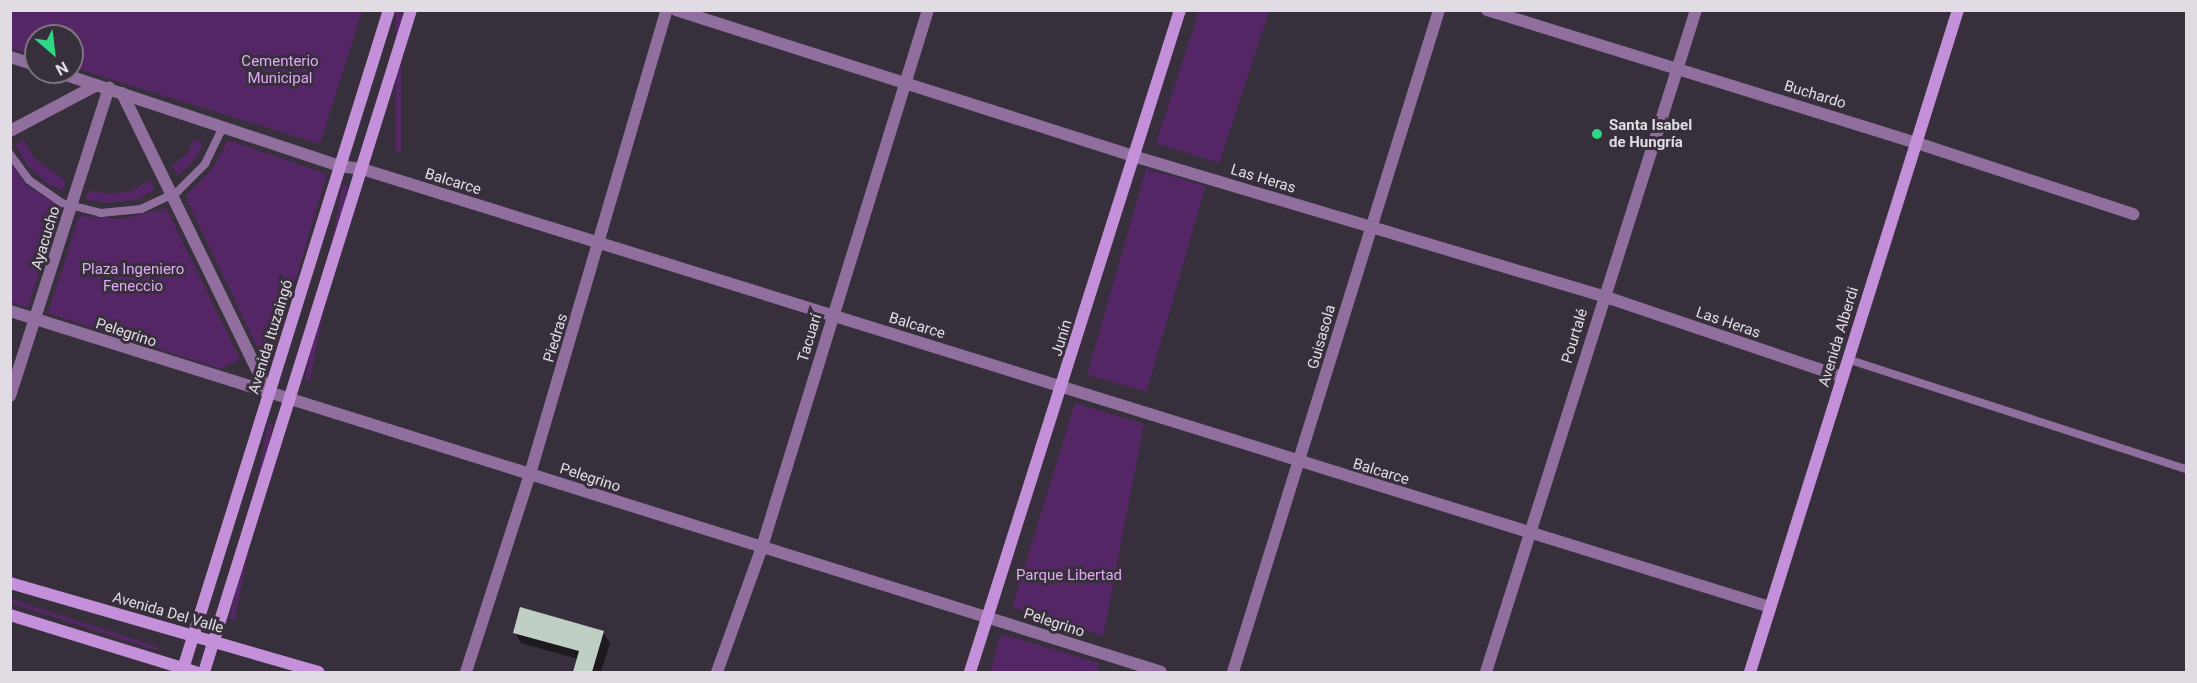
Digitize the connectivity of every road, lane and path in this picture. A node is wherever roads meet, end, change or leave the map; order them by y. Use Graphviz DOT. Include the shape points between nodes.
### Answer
graph roads {
  1 [pos="389,10"];
  2 [pos="411,10"];
  3 [pos="667,10"];
  4 [pos="676,10"];
  5 [pos="928,10"];
  6 [pos="1180,10"];
  7 [pos="1439,10"];
  8 [pos="1486,10"];
  9 [pos="1696,10"];
  10 [pos="1958,10"];
  11 [pos="1678,68"];
  12 [pos="84,80"];
  13 [pos="905,82"];
  14 [pos="103,86"];
  15 [pos="122,93"];
  16 [pos="223,127"];
  17 [pos="10,131"];
  18 [pos="1914,142"];
  19 [pos="10,154"];
  20 [pos="1133,156"];
  21 [pos="340,166"];
  22 [pos="362,169"];
  23 [pos="172,195"];
  24 [pos="72,205"];
  25 [pos="2133,214"];
  26 [pos="1370,227"];
  27 [pos="600,243"];
  28 [pos="1603,297"];
  29 [pos="10,311"];
  30 [pos="832,316"];
  31 [pos="36,320"];
  32 [pos="1847,360"];
  33 [pos="1842,377"];
  34 [pos="1063,386"];
  35 [pos="269,394"];
  36 [pos="10,396"];
  37 [pos="289,400"];
  38 [pos="1301,464"];
  39 [pos="2187,469"];
  40 [pos="530,474"];
  41 [pos="1529,533"];
  42 [pos="761,550"];
  43 [pos="10,583"];
  44 [pos="1770,607"];
  45 [pos="10,615"];
  46 [pos="988,617"];
  47 [pos="192,636"];
  48 [pos="213,642"];
  49 [pos="186,671"];
  50 [pos="204,672"];
  51 [pos="318,672"];
  52 [pos="465,672"];
  53 [pos="717,672"];
  54 [pos="970,672"];
  55 [pos="1161,672"];
  56 [pos="1233,672"];
  57 [pos="1486,672"];
  58 [pos="1750,672"];
  1 -- 21 [label="main road, Avenida Ituzaingó"];
  2 -- 22 [label="main road"];
  3 -- 27 [label="street, Piedras"];
  4 -- 13 [label="street, Las Heras"];
  5 -- 13 [label="street, Tacuarí"];
  6 -- 20 [label="main road, Junín"];
  7 -- 26 [label="street, Guisasola"];
  8 -- 11 [label="street, Buchardo"];
  9 -- 11 [label="street, Pourtalé"];
  10 -- 18 [label="main road, Avenida Alberdi"];
  11 -- 18 [label="street, Buchardo"];
  11 -- 28 [label="street, Pourtalé"];
  12 -- 14 [label="street, Balcarce"];
  13 -- 20 [label="street, Las Heras"];
  13 -- 30 [label="street, Tacuarí"];
  14 -- 15 [label="street, Balcarce"];
  14 -- 17 [label="street"];
  14 -- 24 [label="street, Ayacucho"];
  15 -- 16 [label="street, Balcarce"];
  15 -- 23 [label="street"];
  16 -- 21 [label="street, Balcarce"];
  16 -- 23 [label="lane" via="205,164"];
  18 -- 25 [label="street, Buchardo"];
  18 -- 32 [label="main road, Avenida Alberdi"];
  19 -- 24 [label="lane" via="29,180"];
  20 -- 26 [label="street, Las Heras"];
  20 -- 34 [label="main road, Junín"];
  21 -- 22 [label="street, Balcarce"];
  21 -- 35 [label="main road, Avenida Ituzaingó"];
  22 -- 27 [label="street, Balcarce"];
  22 -- 37 [label="main road"];
  23 -- 24 [label="lane" via="141,209 101,213"];
  23 -- 35 [label="street"];
  24 -- 31 [label="street, Ayacucho"];
  26 -- 28 [label="street, Las Heras"];
  26 -- 38 [label="street, Guisasola"];
  27 -- 30 [label="street, Balcarce"];
  27 -- 40 [label="street, Piedras"];
  28 -- 33 [label="street, Las Heras"];
  28 -- 41 [label="street, Pourtalé"];
  29 -- 31 [label="street, Pelegrino"];
  30 -- 34 [label="street, Balcarce"];
  30 -- 42 [label="street, Tacuarí"];
  31 -- 35 [label="street, Pelegrino"];
  31 -- 36 [label="street, Ayacucho"];
  32 -- 33 [label="main road, Avenida Alberdi"];
  32 -- 39 [label="lane"];
  33 -- 44 [label="main road, Avenida Alberdi"];
  34 -- 38 [label="street, Balcarce"];
  34 -- 46 [label="main road, Junín"];
  35 -- 37 [label="street, Pelegrino"];
  35 -- 47 [label="main road, Avenida Ituzaingó"];
  37 -- 40 [label="street, Pelegrino"];
  37 -- 48 [label="main road"];
  38 -- 41 [label="street, Balcarce"];
  38 -- 56 [label="street, Guisasola"];
  40 -- 42 [label="street, Pelegrino"];
  40 -- 52 [label="street, Piedras"];
  41 -- 44 [label="street, Balcarce"];
  41 -- 57 [label="street, Pourtalé"];
  42 -- 46 [label="street, Pelegrino"];
  42 -- 53 [label="street, Tacuarí"];
  43 -- 47 [label="main road, Avenida Del Valle"];
  44 -- 58 [label="main road, Avenida Alberdi"];
  45 -- 49 [label="main road"];
  46 -- 54 [label="main road, Junín"];
  46 -- 55 [label="street, Pelegrino"];
  47 -- 48 [label="main road, Avenida Del Valle"];
  47 -- 49 [label="main road, Avenida Ituzaingó"];
  48 -- 50 [label="main road"];
  48 -- 51 [label="main road, Avenida Del Valle"];
}
